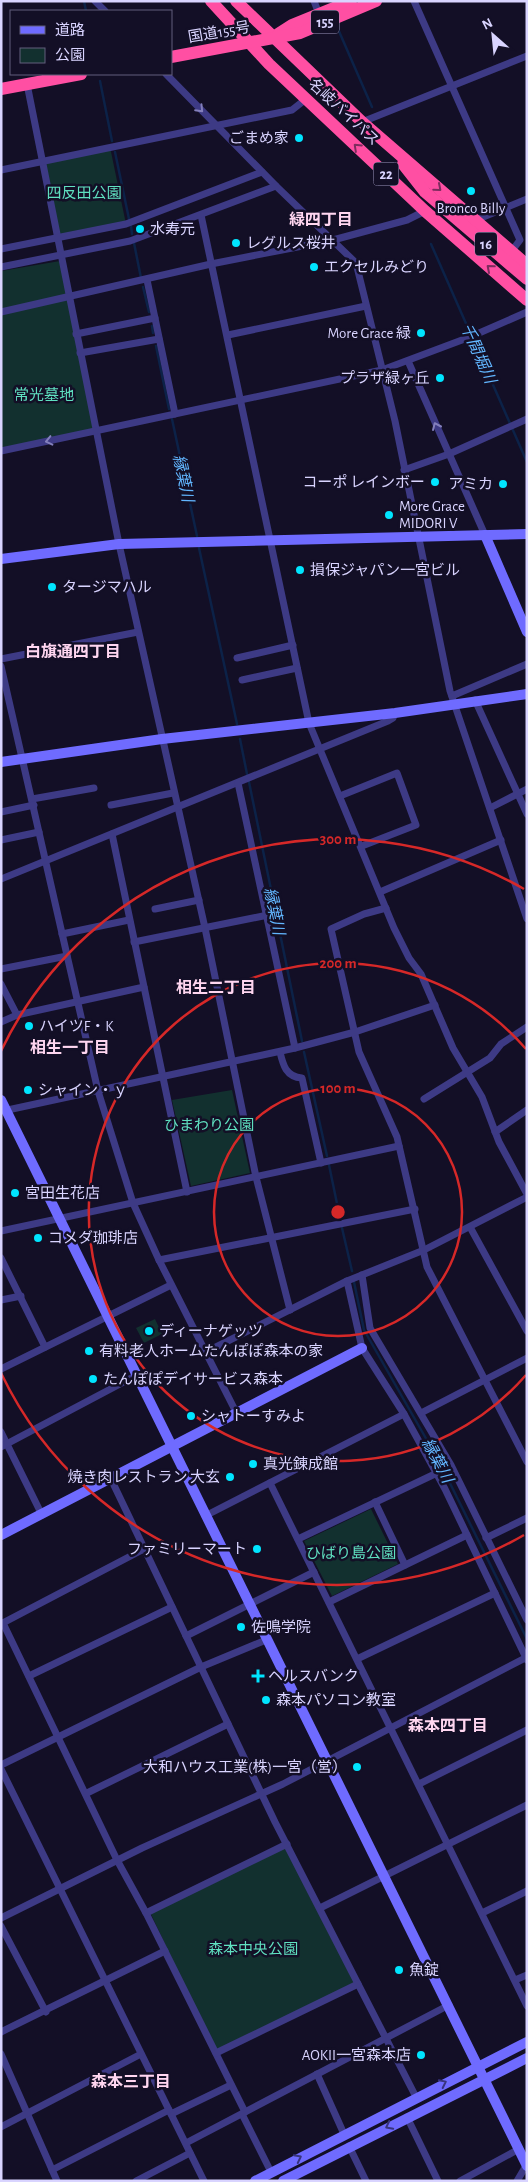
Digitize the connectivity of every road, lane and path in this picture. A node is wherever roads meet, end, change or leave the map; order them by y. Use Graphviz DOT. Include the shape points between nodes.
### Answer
graph roads {
  1 [pos="95,1"];
  2 [pos="202,1"];
  3 [pos="236,1"];
  4 [pos="314,1"];
  5 [pos="351,1"];
  6 [pos="376,1"];
  7 [pos="414,1"];
  8 [pos="215,5"];
  9 [pos="104,10"];
  10 [pos="320,14"];
  11 [pos="272,38"];
  12 [pos="249,43"];
  13 [pos="527,56"];
  14 [pos="172,57"];
  15 [pos="76,75"];
  16 [pos="167,75"];
  17 [pos="27,84"];
  18 [pos="452,86"];
  19 [pos="1,89"];
  20 [pos="306,99"];
  21 [pos="362,122"];
  22 [pos="217,126"];
  23 [pos="395,151"];
  24 [pos="43,161"];
  25 [pos="1,170"];
  26 [pos="262,172"];
  27 [pos="276,186"];
  28 [pos="527,199"];
  29 [pos="505,207"];
  30 [pos="424,211"];
  31 [pos="201,215"];
  32 [pos="476,220"];
  33 [pos="58,239"];
  34 [pos="333,240"];
  35 [pos="1,250"];
  36 [pos="512,252"];
  37 [pos="60,256"];
  38 [pos="211,264"];
  39 [pos="527,265"];
  40 [pos="1,267"];
  41 [pos="527,279"];
  42 [pos="147,280"];
  43 [pos="69,297"];
  44 [pos="527,300"];
  45 [pos="366,306"];
  46 [pos="1,312"];
  47 [pos="527,312"];
  48 [pos="155,318"];
  49 [pos="76,334"];
  50 [pos="228,335"];
  51 [pos="159,339"];
  52 [pos="80,353"];
  53 [pos="408,361"];
  54 [pos="382,370"];
  55 [pos="241,400"];
  56 [pos="175,414"];
  57 [pos="527,419"];
  58 [pos="96,430"];
  59 [pos="1,451"];
  60 [pos="449,454"];
  61 [pos="404,470"];
  62 [pos="527,534"];
  63 [pos="485,535"];
  64 [pos="419,536"];
  65 [pos="272,541"];
  66 [pos="118,544"];
  67 [pos="1,559"];
  68 [pos="138,632"];
  69 [pos="527,632"];
  70 [pos="293,645"];
  71 [pos="237,658"];
  72 [pos="1,659"];
  73 [pos="527,664"];
  74 [pos="1,666"];
  75 [pos="297,668"];
  76 [pos="242,680"];
  77 [pos="3,682"];
  78 [pos="527,694"];
  79 [pos="453,700"];
  80 [pos="475,700"];
  81 [pos="395,713"];
  82 [pos="309,723"];
  83 [pos="162,739"];
  84 [pos="318,750"];
  85 [pos="22,759"];
  86 [pos="1,762"];
  87 [pos="238,783"];
  88 [pos="94,788"];
  89 [pos="527,789"];
  90 [pos="173,793"];
  91 [pos="518,794"];
  92 [pos="340,796"];
  93 [pos="33,802"];
  94 [pos="111,805"];
  95 [pos="177,808"];
  96 [pos="490,808"];
  97 [pos="1,812"];
  98 [pos="527,814"];
  99 [pos="39,832"];
  100 [pos="112,834"];
  101 [pos="1,840"];
  102 [pos="501,840"];
  103 [pos="362,846"];
  104 [pos="46,861"];
  105 [pos="1,879"];
  106 [pos="380,892"];
  107 [pos="199,900"];
  108 [pos="386,908"];
  109 [pos="155,909"];
  110 [pos="268,915"];
  111 [pos="527,919"];
  112 [pos="129,920"];
  113 [pos="205,928"];
  114 [pos="62,934"];
  115 [pos="134,942"];
  116 [pos="66,956"];
  117 [pos="1,969"];
  118 [pos="1,984"];
  119 [pos="144,987"];
  120 [pos="77,1002"];
  121 [pos="435,1005"];
  122 [pos="17,1014"];
  123 [pos="1,1022"];
  124 [pos="527,1028"];
  125 [pos="355,1032"];
  126 [pos="295,1048"];
  127 [pos="280,1052"];
  128 [pos="232,1062"];
  129 [pos="467,1073"];
  130 [pos="163,1077"];
  131 [pos="98,1092"];
  132 [pos="424,1098"];
  133 [pos="3,1107"];
  134 [pos="527,1110"];
  135 [pos="495,1132"];
  136 [pos="399,1146"];
  137 [pos="321,1163"];
  138 [pos="256,1177"];
  139 [pos="187,1192"];
  140 [pos="527,1196"];
  141 [pos="133,1203"];
  142 [pos="415,1209"];
  143 [pos="60,1219"];
  144 [pos="470,1227"];
  145 [pos="1,1231"];
  146 [pos="272,1237"];
  147 [pos="424,1250"];
  148 [pos="1,1258"];
  149 [pos="159,1260"];
  150 [pos="362,1275"];
  151 [pos="347,1281"];
  152 [pos="171,1285"];
  153 [pos="21,1296"];
  154 [pos="1,1300"];
  155 [pos="290,1310"];
  156 [pos="108,1315"];
  157 [pos="527,1331"];
  158 [pos="45,1347"];
  159 [pos="362,1348"];
  160 [pos="206,1352"];
  161 [pos="527,1358"];
  162 [pos="1,1369"];
  163 [pos="137,1375"];
  164 [pos="485,1381"];
  165 [pos="421,1413"];
  166 [pos="237,1414"];
  167 [pos="404,1414"];
  168 [pos="1,1432"];
  169 [pos="4,1445"];
  170 [pos="173,1447"];
  171 [pos="527,1462"];
  172 [pos="437,1473"];
  173 [pos="111,1479"];
  174 [pos="270,1483"];
  175 [pos="375,1502"];
  176 [pos="42,1515"];
  177 [pos="205,1516"];
  178 [pos="527,1518"];
  179 [pos="1,1535"];
  180 [pos="468,1535"];
  181 [pos="486,1538"];
  182 [pos="298,1540"];
  183 [pos="144,1549"];
  184 [pos="405,1565"];
  185 [pos="314,1572"];
  186 [pos="496,1593"];
  187 [pos="329,1602"];
  188 [pos="249,1605"];
  189 [pos="172,1607"];
  190 [pos="527,1620"];
  191 [pos="2,1624"];
  192 [pos="186,1636"];
  193 [pos="266,1640"];
  194 [pos="357,1659"];
  195 [pos="526,1659"];
  196 [pos="201,1667"];
  197 [pos="29,1676"];
  198 [pos="228,1724"];
  199 [pos="392,1728"];
  200 [pos="527,1730"];
  201 [pos="59,1736"];
  202 [pos="328,1761"];
  203 [pos="1,1765"];
  204 [pos="1,1769"];
  205 [pos="419,1784"];
  206 [pos="261,1792"];
  207 [pos="87,1793"];
  208 [pos="527,1805"];
  209 [pos="287,1844"];
  210 [pos="448,1844"];
  211 [pos="117,1860"];
  212 [pos="386,1876"];
  213 [pos="59,1889"];
  214 [pos="527,1891"];
  215 [pos="320,1908"];
  216 [pos="146,1913"];
  217 [pos="482,1913"];
  218 [pos="1,1918"];
  219 [pos="1,1926"];
  220 [pos="165,1951"];
  221 [pos="527,1974"];
  222 [pos="515,1980"];
  223 [pos="105,1982"];
  224 [pos="358,1984"];
  225 [pos="449,2005"];
  226 [pos="527,2006"];
  227 [pos="46,2012"];
  228 [pos="1,2032"];
  229 [pos="386,2038"];
  230 [pos="527,2042"];
  231 [pos="216,2053"];
  232 [pos="1,2054"];
  233 [pos="141,2054"];
  234 [pos="527,2058"];
  235 [pos="478,2066"];
  236 [pos="317,2074"];
  237 [pos="485,2078"];
  238 [pos="231,2085"];
  239 [pos="416,2096"];
  240 [pos="170,2112"];
  241 [pos="27,2113"];
  242 [pos="244,2113"];
  243 [pos="407,2117"];
  244 [pos="1,2127"];
  245 [pos="344,2134"];
  246 [pos="186,2143"];
  247 [pos="349,2146"];
  248 [pos="519,2149"];
  249 [pos="190,2153"];
  250 [pos="526,2165"];
  251 [pos="52,2170"];
  252 [pos="271,2172"];
  253 [pos="289,2179"];
  254 [pos="57,2181"];
  255 [pos="136,2181"];
  256 [pos="204,2181"];
  257 [pos="255,2181"];
  258 [pos="366,2181"];
  259 [pos="438,2181"];
  260 [pos="460,2181"];
  261 [pos="516,2181"];
  1 -- 9 [label="street"];
  2 -- 8 [label="highway, 22"];
  3 -- 11 [label="highway, 名岐バイパス / 22"];
  4 -- 10 [label="street"];
  5 -- 10 [label="highway, 国道155号 / 155"];
  6 -- 11 [label="highway, 国道155号 / 155" via="300,33"];
  7 -- 18 [label="street"];
  8 -- 12 [label="highway, 名岐バイパス / 22"];
  10 -- 11 [label="highway, 国道155号 / 155" via="292,25"];
  11 -- 12 [label="highway, 国道155号 / 155"];
  11 -- 21 [label="highway, 名岐バイパス / 22"];
  12 -- 14 [label="highway, 国道155号 / 155"];
  12 -- 20 [label="highway, 名岐バイパス / 22"];
  13 -- 18 [label="street"];
  15 -- 17 [label="highway"];
  16 -- 22 [label="street, one-way"];
  17 -- 19 [label="highway"];
  17 -- 24 [label="street"];
  18 -- 21 [label="street"];
  18 -- 29 [label="street"];
  20 -- 22 [label="street" via="292,110"];
  30 -- 20 [label="highway, 名岐バイパス / 22, one-way"];
  21 -- 23 [label="highway, 名岐バイパス / 22"];
  22 -- 24 [label="street"];
  22 -- 26 [label="street"];
  23 -- 32 [label="highway, 名岐バイパス / 22, one-way"];
  23 -- 41 [label="highway, 16" via="412,178"];
  24 -- 25 [label="street"];
  24 -- 33 [label="street"];
  26 -- 27 [label="street"];
  26 -- 33 [label="street" via="126,224"];
  27 -- 31 [label="street"];
  27 -- 34 [label="street"];
  28 -- 29 [label="street"];
  29 -- 32 [label="street"];
  29 -- 36 [label="street" via="520,240"];
  30 -- 34 [label="street" via="407,220"];
  44 -- 30 [label="highway, 名岐バイパス / 22, one-way"];
  31 -- 37 [label="street" via="130,241"];
  31 -- 38 [label="street"];
  32 -- 36 [label="highway, 名岐バイパス / 22"];
  33 -- 35 [label="street"];
  33 -- 37 [label="street"];
  34 -- 38 [label="street"];
  34 -- 45 [label="street" via="356,263"];
  36 -- 39 [label="highway, 名岐バイパス / 22"];
  37 -- 40 [label="street"];
  37 -- 43 [label="street"];
  38 -- 42 [label="street"];
  38 -- 50 [label="street"];
  42 -- 43 [label="street"];
  42 -- 48 [label="street"];
  43 -- 46 [label="street"];
  43 -- 49 [label="street"];
  45 -- 50 [label="street"];
  45 -- 54 [label="street"];
  47 -- 53 [label="street"];
  48 -- 49 [label="street"];
  48 -- 51 [label="street"];
  49 -- 52 [label="street"];
  50 -- 55 [label="street"];
  51 -- 52 [label="street"];
  51 -- 56 [label="street"];
  52 -- 58 [label="street"];
  53 -- 54 [label="street"];
  60 -- 53 [label="street, one-way"];
  54 -- 55 [label="street"];
  54 -- 61 [label="street"];
  55 -- 56 [label="street"];
  55 -- 65 [label="street"];
  56 -- 58 [label="street"];
  57 -- 60 [label="street"];
  58 -- 59 [label="street, one-way"];
  58 -- 66 [label="street"];
  60 -- 61 [label="street"];
  60 -- 63 [label="street"];
  61 -- 64 [label="street"];
  62 -- 63 [label="street"];
  63 -- 64 [label="street"];
  63 -- 69 [label="street"];
  64 -- 65 [label="street"];
  64 -- 79 [label="street"];
  65 -- 66 [label="street"];
  65 -- 70 [label="street"];
  66 -- 67 [label="street"];
  66 -- 68 [label="street"];
  68 -- 72 [label="street"];
  68 -- 83 [label="street"];
  70 -- 71 [label="street"];
  70 -- 75 [label="street"];
  73 -- 79 [label="street"];
  74 -- 77 [label="street"];
  75 -- 76 [label="street"];
  75 -- 82 [label="street"];
  77 -- 85 [label="street"];
  78 -- 80 [label="street"];
  79 -- 80 [label="street"];
  79 -- 81 [label="street"];
  79 -- 96 [label="street"];
  80 -- 91 [label="street"];
  81 -- 82 [label="street"];
  81 -- 84 [label="street" via="388,721"];
  82 -- 83 [label="street"];
  82 -- 84 [label="street"];
  83 -- 85 [label="street"];
  83 -- 90 [label="street"];
  84 -- 87 [label="street"];
  84 -- 92 [label="street"];
  85 -- 86 [label="street"];
  85 -- 93 [label="street"];
  87 -- 95 [label="street"];
  87 -- 110 [label="street"];
  88 -- 93 [label="street"];
  89 -- 91 [label="street"];
  90 -- 94 [label="street"];
  90 -- 95 [label="street"];
  91 -- 96 [label="street"];
  91 -- 98 [label="street"];
  92 -- 103 [label="street"];
  92 -- 103 [label="street" via="397,773 416,825"];
  93 -- 97 [label="street"];
  93 -- 99 [label="street"];
  95 -- 100 [label="street"];
  95 -- 107 [label="street"];
  96 -- 102 [label="street"];
  99 -- 101 [label="street"];
  99 -- 104 [label="street"];
  100 -- 104 [label="street"];
  100 -- 112 [label="street"];
  102 -- 106 [label="street"];
  102 -- 111 [label="street"];
  103 -- 106 [label="street"];
  104 -- 105 [label="street"];
  104 -- 114 [label="street"];
  106 -- 108 [label="street"];
  107 -- 109 [label="street"];
  107 -- 113 [label="street"];
  108 -- 121 [label="street"];
  108 -- 125 [label="street" via="331,929"];
  110 -- 113 [label="street"];
  110 -- 126 [label="street"];
  112 -- 114 [label="street"];
  112 -- 115 [label="street"];
  113 -- 115 [label="street"];
  113 -- 128 [label="street"];
  114 -- 116 [label="street"];
  115 -- 119 [label="street"];
  116 -- 117 [label="street"];
  116 -- 120 [label="street"];
  118 -- 122 [label="street"];
  119 -- 120 [label="street"];
  119 -- 130 [label="street"];
  120 -- 122 [label="street"];
  120 -- 131 [label="street"];
  121 -- 125 [label="street"];
  121 -- 129 [label="street"];
  122 -- 123 [label="street"];
  124 -- 129 [label="street" via="501,1044 490,1058"];
  125 -- 126 [label="street"];
  125 -- 136 [label="street" via="364,1065"];
  126 -- 127 [label="street"];
  127 -- 128 [label="street"];
  127 -- 137 [label="street" via="287,1071 302,1078"];
  128 -- 130 [label="street"];
  128 -- 138 [label="street"];
  129 -- 132 [label="street"];
  129 -- 135 [label="street" via="482,1097"];
  130 -- 131 [label="street"];
  130 -- 139 [label="street"];
  131 -- 133 [label="street"];
  131 -- 141 [label="street"];
  133 -- 143 [label="street"];
  134 -- 135 [label="street"];
  135 -- 140 [label="street"];
  136 -- 137 [label="street"];
  136 -- 142 [label="street"];
  137 -- 138 [label="street"];
  138 -- 139 [label="street"];
  138 -- 146 [label="street"];
  139 -- 141 [label="street"];
  140 -- 144 [label="street"];
  141 -- 143 [label="street"];
  141 -- 149 [label="street"];
  142 -- 146 [label="street"];
  142 -- 147 [label="street"];
  143 -- 145 [label="street"];
  143 -- 156 [label="street"];
  144 -- 147 [label="street"];
  144 -- 157 [label="street"];
  146 -- 149 [label="street"];
  146 -- 155 [label="street"];
  147 -- 150 [label="street"];
  147 -- 164 [label="street" via="427,1266"];
  148 -- 153 [label="street"];
  149 -- 152 [label="street"];
  150 -- 151 [label="street"];
  150 -- 165 [label="street" via="370,1328"];
  151 -- 155 [label="street"];
  151 -- 159 [label="street"];
  152 -- 156 [label="street"];
  152 -- 160 [label="street"];
  153 -- 154 [label="street"];
  153 -- 158 [label="street"];
  155 -- 160 [label="street"];
  156 -- 158 [label="street"];
  156 -- 163 [label="street"];
  158 -- 162 [label="street"];
  159 -- 166 [label="street"];
  159 -- 167 [label="street"];
  160 -- 166 [label="street"];
  161 -- 164 [label="street"];
  163 -- 169 [label="street"];
  163 -- 170 [label="street"];
  164 -- 165 [label="street"];
  164 -- 171 [label="street"];
  165 -- 181 [label="street"];
  166 -- 170 [label="street"];
  167 -- 172 [label="street"];
  167 -- 174 [label="street"];
  168 -- 169 [label="street"];
  169 -- 176 [label="street"];
  170 -- 173 [label="street"];
  170 -- 177 [label="street"];
  172 -- 175 [label="street"];
  172 -- 180 [label="street"];
  173 -- 176 [label="street"];
  173 -- 183 [label="street"];
  174 -- 177 [label="street"];
  174 -- 182 [label="street"];
  175 -- 182 [label="street"];
  175 -- 184 [label="street"];
  176 -- 179 [label="street"];
  177 -- 188 [label="street"];
  178 -- 181 [label="street"];
  180 -- 184 [label="street"];
  180 -- 186 [label="street"];
  181 -- 190 [label="street"];
  182 -- 185 [label="street"];
  183 -- 189 [label="street"];
  183 -- 191 [label="street"];
  184 -- 187 [label="street"];
  185 -- 187 [label="street"];
  185 -- 188 [label="street"];
  186 -- 194 [label="street"];
  186 -- 195 [label="street"];
  187 -- 194 [label="street"];
  188 -- 192 [label="street"];
  188 -- 193 [label="street"];
  189 -- 192 [label="street"];
  189 -- 197 [label="street"];
  191 -- 197 [label="street"];
  192 -- 196 [label="street"];
  193 -- 196 [label="street"];
  193 -- 202 [label="street"];
  194 -- 199 [label="street"];
  195 -- 199 [label="street"];
  196 -- 198 [label="street"];
  196 -- 201 [label="street"];
  197 -- 201 [label="street"];
  198 -- 206 [label="street"];
  198 -- 207 [label="street"];
  199 -- 202 [label="street"];
  199 -- 205 [label="street"];
  200 -- 205 [label="street"];
  201 -- 203 [label="street"];
  201 -- 207 [label="street"];
  202 -- 206 [label="street"];
  202 -- 212 [label="street"];
  204 -- 213 [label="street"];
  205 -- 210 [label="street"];
  206 -- 209 [label="street"];
  206 -- 211 [label="street"];
  207 -- 211 [label="street"];
  208 -- 210 [label="street"];
  209 -- 215 [label="street"];
  209 -- 216 [label="street"];
  210 -- 212 [label="street"];
  210 -- 217 [label="street"];
  211 -- 213 [label="street"];
  211 -- 216 [label="street"];
  212 -- 215 [label="street"];
  212 -- 225 [label="street"];
  213 -- 218 [label="street"];
  213 -- 223 [label="street"];
  214 -- 217 [label="street"];
  215 -- 224 [label="street"];
  216 -- 220 [label="street"];
  217 -- 222 [label="street"];
  219 -- 227 [label="street"];
  220 -- 223 [label="street"];
  220 -- 231 [label="street"];
  221 -- 222 [label="street"];
  222 -- 226 [label="street"];
  223 -- 227 [label="street"];
  223 -- 233 [label="street"];
  224 -- 229 [label="street"];
  224 -- 231 [label="street"];
  225 -- 229 [label="street"];
  225 -- 235 [label="street"];
  227 -- 228 [label="street"];
  229 -- 236 [label="street"];
  229 -- 239 [label="street"];
  230 -- 235 [label="street"];
  231 -- 238 [label="street"];
  232 -- 241 [label="street"];
  233 -- 240 [label="street"];
  233 -- 241 [label="street"];
  234 -- 237 [label="street"];
  235 -- 237 [label="street"];
  239 -- 235 [label="street, one-way"];
  236 -- 242 [label="street"];
  236 -- 245 [label="street"];
  237 -- 243 [label="street"];
  237 -- 248 [label="street"];
  238 -- 240 [label="street"];
  238 -- 242 [label="street"];
  239 -- 245 [label="street"];
  240 -- 246 [label="street"];
  240 -- 251 [label="street"];
  241 -- 244 [label="street"];
  241 -- 251 [label="street"];
  242 -- 246 [label="street"];
  242 -- 252 [label="street"];
  243 -- 247 [label="street, one-way"];
  243 -- 259 [label="street"];
  252 -- 245 [label="street, one-way"];
  246 -- 249 [label="street"];
  247 -- 253 [label="street"];
  247 -- 258 [label="street"];
  248 -- 250 [label="street"];
  248 -- 260 [label="street"];
  249 -- 255 [label="street"];
  249 -- 256 [label="street"];
  250 -- 261 [label="street"];
  251 -- 254 [label="street"];
  252 -- 257 [label="street"];
}
